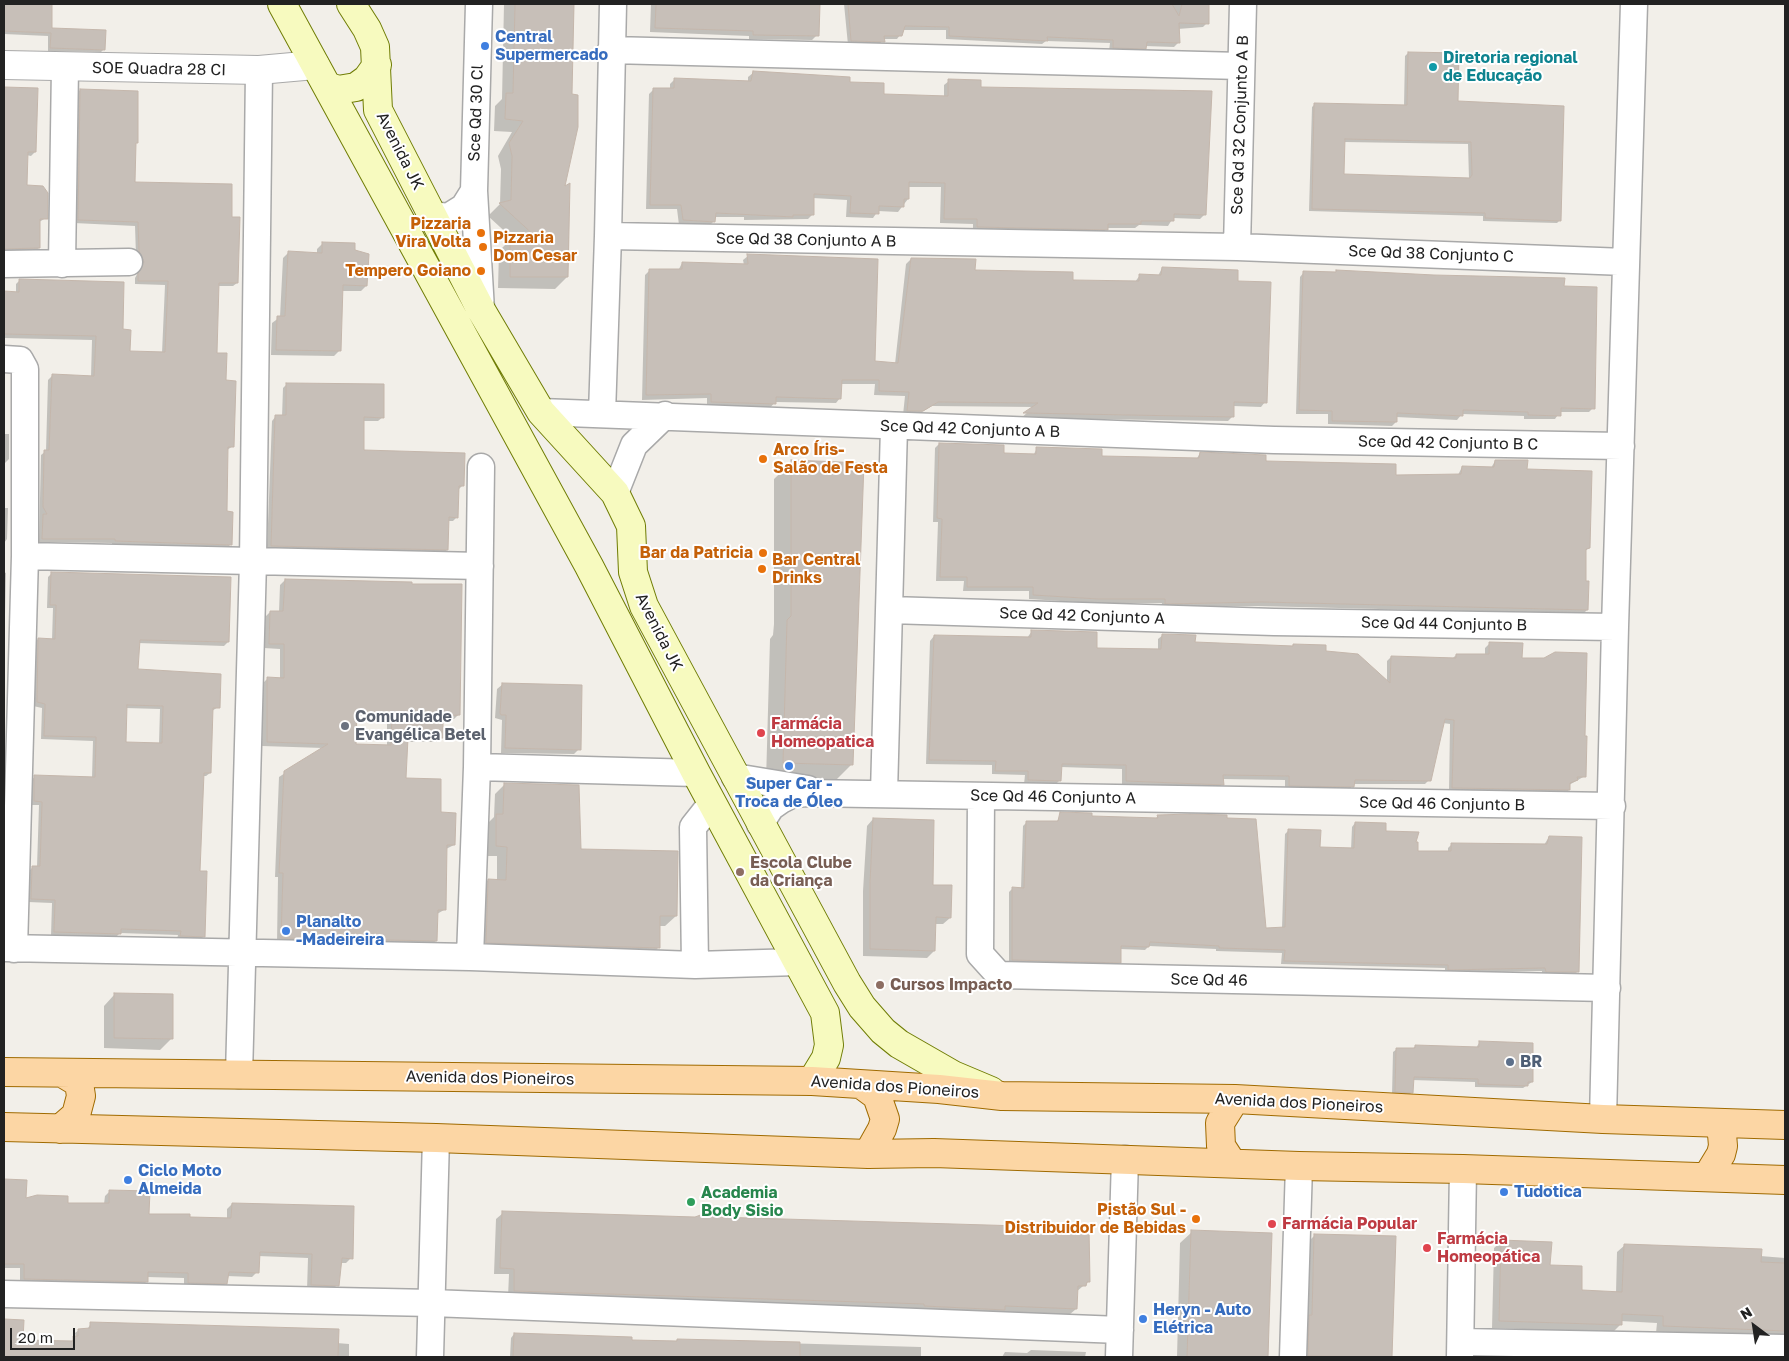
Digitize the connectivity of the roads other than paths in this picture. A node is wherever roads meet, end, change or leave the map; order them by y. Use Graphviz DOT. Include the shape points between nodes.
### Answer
graph roads {
  1 [pos="282,4"];
  2 [pos="351,4"];
  3 [pos="479,4"];
  4 [pos="613,4"];
  5 [pos="1244,4"];
  6 [pos="1634,4"];
  7 [pos="611,50"];
  8 [pos="4,65"];
  9 [pos="377,65"];
  10 [pos="1241,66"];
  11 [pos="65,67"];
  12 [pos="259,70"];
  13 [pos="321,76"];
  14 [pos="474,192"];
  15 [pos="432,216"];
  16 [pos="608,236"];
  17 [pos="1237,247"];
  18 [pos="129,262"];
  19 [pos="1626,262"];
  20 [pos="4,264"];
  21 [pos="62,264"];
  22 [pos="480,310"];
  23 [pos="4,359"];
  24 [pos="542,412"];
  25 [pos="602,414"];
  26 [pos="666,415"];
  27 [pos="894,427"];
  28 [pos="1274,440"];
  29 [pos="1621,446"];
  30 [pos="481,467"];
  31 [pos="615,494"];
  32 [pos="633,552"];
  33 [pos="25,556"];
  34 [pos="253,561"];
  35 [pos="480,566"];
  36 [pos="589,566"];
  37 [pos="890,610"];
  38 [pos="1274,622"];
  39 [pos="1615,627"];
  40 [pos="477,767"];
  41 [pos="696,772"];
  42 [pos="735,777"];
  43 [pos="833,793"];
  44 [pos="884,793"];
  45 [pos="981,796"];
  46 [pos="1272,801"];
  47 [pos="712,803"];
  48 [pos="1612,806"];
  49 [pos="760,824"];
  50 [pos="9,949"];
  51 [pos="242,954"];
  52 [pos="470,957"];
  53 [pos="798,962"];
  54 [pos="695,965"];
  55 [pos="1607,988"];
  56 [pos="4,1072"];
  57 [pos="64,1074"];
  58 [pos="113,1075"];
  59 [pos="239,1075"];
  60 [pos="812,1081"];
  61 [pos="862,1085"];
  62 [pos="1002,1096"];
  63 [pos="1235,1099"];
  64 [pos="1603,1119"];
  65 [pos="1717,1123"];
  66 [pos="1785,1125"];
  67 [pos="4,1127"];
  68 [pos="60,1129"];
  69 [pos="119,1130"];
  70 [pos="436,1138"];
  71 [pos="868,1154"];
  72 [pos="1125,1160"];
  73 [pos="1232,1163"];
  74 [pos="1299,1166"];
  75 [pos="1463,1169"];
  76 [pos="1707,1177"];
  77 [pos="1785,1180"];
  78 [pos="4,1294"];
  79 [pos="432,1303"];
  80 [pos="1120,1330"];
  81 [pos="1785,1348"];
  82 [pos="1460,1350"];
  83 [pos="1601,1351"];
  84 [pos="430,1357"];
  85 [pos="1119,1357"];
  86 [pos="1293,1357"];
  1 -- 13 [label="main road, Avenida JK"];
  2 -- 9 [label="main road, Avenida JK" via="367,29"];
  3 -- 14 [label="street, Sce Qd 30 Cl"];
  4 -- 7 [label="street"];
  5 -- 10 [label="street, Sce Qd 32 Conjunto A B"];
  6 -- 19 [label="street"];
  7 -- 10 [label="street"];
  7 -- 16 [label="street"];
  8 -- 11 [label="street, SOE Quadra 28 CI"];
  9 -- 13 [label="main road" via="356,88 338,90"];
  9 -- 15 [label="main road, Avenida JK" via="378,110"];
  10 -- 17 [label="street, Sce Qd 32 Conjunto A B"];
  11 -- 12 [label="street, SOE Quadra 28 CI"];
  11 -- 21 [label="street"];
  12 -- 13 [label="street, SOE Quadra 28 CI"];
  12 -- 34 [label="street"];
  13 -- 36 [label="main road, Avenida JK"];
  14 -- 15 [label="street" via="464,207 448,217"];
  14 -- 22 [label="street, Sce Qd 30 Cl"];
  15 -- 22 [label="main road, Avenida JK"];
  16 -- 17 [label="street, Sce Qd 38 Conjunto A B"];
  16 -- 25 [label="street"];
  17 -- 19 [label="street, Sce Qd 38 Conjunto C"];
  18 -- 21 [label="street"];
  19 -- 29 [label="street"];
  20 -- 21 [label="street"];
  22 -- 24 [label="main road, Avenida JK"];
  23 -- 33 [label="street" via="20,360 25,369"];
  24 -- 25 [label="street, Sce Qd 42 Conjunto A B"];
  24 -- 31 [label="main road, Avenida JK"];
  25 -- 26 [label="street, Sce Qd 42 Conjunto A B"];
  26 -- 27 [label="street, Sce Qd 42 Conjunto A B"];
  26 -- 31 [label="street" via="634,445"];
  27 -- 28 [label="street, Sce Qd 42 Conjunto A B"];
  27 -- 37 [label="street"];
  28 -- 29 [label="street, Sce Qd 42 Conjunto B C"];
  29 -- 39 [label="street"];
  30 -- 35 [label="street"];
  31 -- 32 [label="main road, Avenida JK" via="631,526"];
  32 -- 36 [label="main road" via="628,561 613,569 598,571"];
  32 -- 42 [label="main road, Avenida JK" via="633,572 644,606"];
  33 -- 34 [label="street"];
  33 -- 50 [label="street"];
  34 -- 35 [label="street"];
  34 -- 51 [label="street"];
  35 -- 40 [label="street"];
  36 -- 41 [label="main road, Avenida JK"];
  37 -- 38 [label="street, Sce Qd 42 Conjunto A"];
  37 -- 44 [label="street"];
  38 -- 39 [label="street, Sce Qd 44 Conjunto B"];
  39 -- 48 [label="street"];
  40 -- 41 [label="street"];
  40 -- 52 [label="street"];
  41 -- 47 [label="main road, Avenida JK"];
  42 -- 43 [label="street, Sce Qd 46 Conjunto A"];
  42 -- 49 [label="main road, Avenida JK"];
  43 -- 44 [label="street, Sce Qd 46 Conjunto A"];
  43 -- 49 [label="street, Sce Qd 46 Conjunto A" via="791,795 771,806"];
  44 -- 45 [label="street, Sce Qd 46 Conjunto A"];
  45 -- 46 [label="street, Sce Qd 46 Conjunto A"];
  45 -- 55 [label="street, Sce Qd 46" via="980,954 999,975"];
  46 -- 48 [label="street, Sce Qd 46 Conjunto B"];
  47 -- 53 [label="main road, Avenida JK"];
  47 -- 54 [label="street" via="693,827"];
  48 -- 55 [label="street"];
  49 -- 62 [label="main road, Avenida JK" via="847,983 883,1031 915,1055"];
  50 -- 51 [label="street"];
  51 -- 52 [label="street"];
  51 -- 59 [label="street"];
  52 -- 54 [label="street"];
  53 -- 54 [label="street"];
  53 -- 60 [label="main road, Avenida JK" via="825,1013 829,1030 830,1045 826,1058"];
  55 -- 64 [label="street"];
  56 -- 57 [label="main road, Avenida dos Pioneiros"];
  57 -- 58 [label="main road, Avenida dos Pioneiros"];
  57 -- 68 [label="main road" via="79,1083 82,1096 76,1115"];
  58 -- 59 [label="main road, Avenida dos Pioneiros"];
  58 -- 69 [label="main road" via="103,1085 98,1099 103,1120"];
  59 -- 60 [label="main road, Avenida dos Pioneiros"];
  60 -- 61 [label="main road, Avenida dos Pioneiros"];
  61 -- 62 [label="main road, Avenida dos Pioneiros"];
  61 -- 71 [label="main road" via="877,1096 885,1119"];
  62 -- 63 [label="main road, Avenida dos Pioneiros"];
  63 -- 64 [label="main road, Avenida dos Pioneiros"];
  63 -- 73 [label="main road" via="1220,1124 1221,1146"];
  64 -- 65 [label="main road, Avenida dos Pioneiros"];
  65 -- 66 [label="main road, Avenida dos Pioneiros"];
  65 -- 76 [label="main road" via="1723,1146"];
  67 -- 68 [label="main road"];
  68 -- 69 [label="main road"];
  69 -- 70 [label="main road"];
  70 -- 71 [label="main road"];
  70 -- 79 [label="street"];
  71 -- 72 [label="main road" via="934,1153"];
  72 -- 73 [label="main road"];
  72 -- 80 [label="street"];
  73 -- 74 [label="main road"];
  74 -- 75 [label="main road"];
  74 -- 86 [label="street"];
  75 -- 76 [label="main road"];
  75 -- 82 [label="street"];
  76 -- 77 [label="main road"];
  78 -- 79 [label="street"];
  79 -- 80 [label="street"];
  79 -- 84 [label="street"];
  80 -- 85 [label="street"];
  81 -- 83 [label="street"];
  82 -- 83 [label="street"];
}
